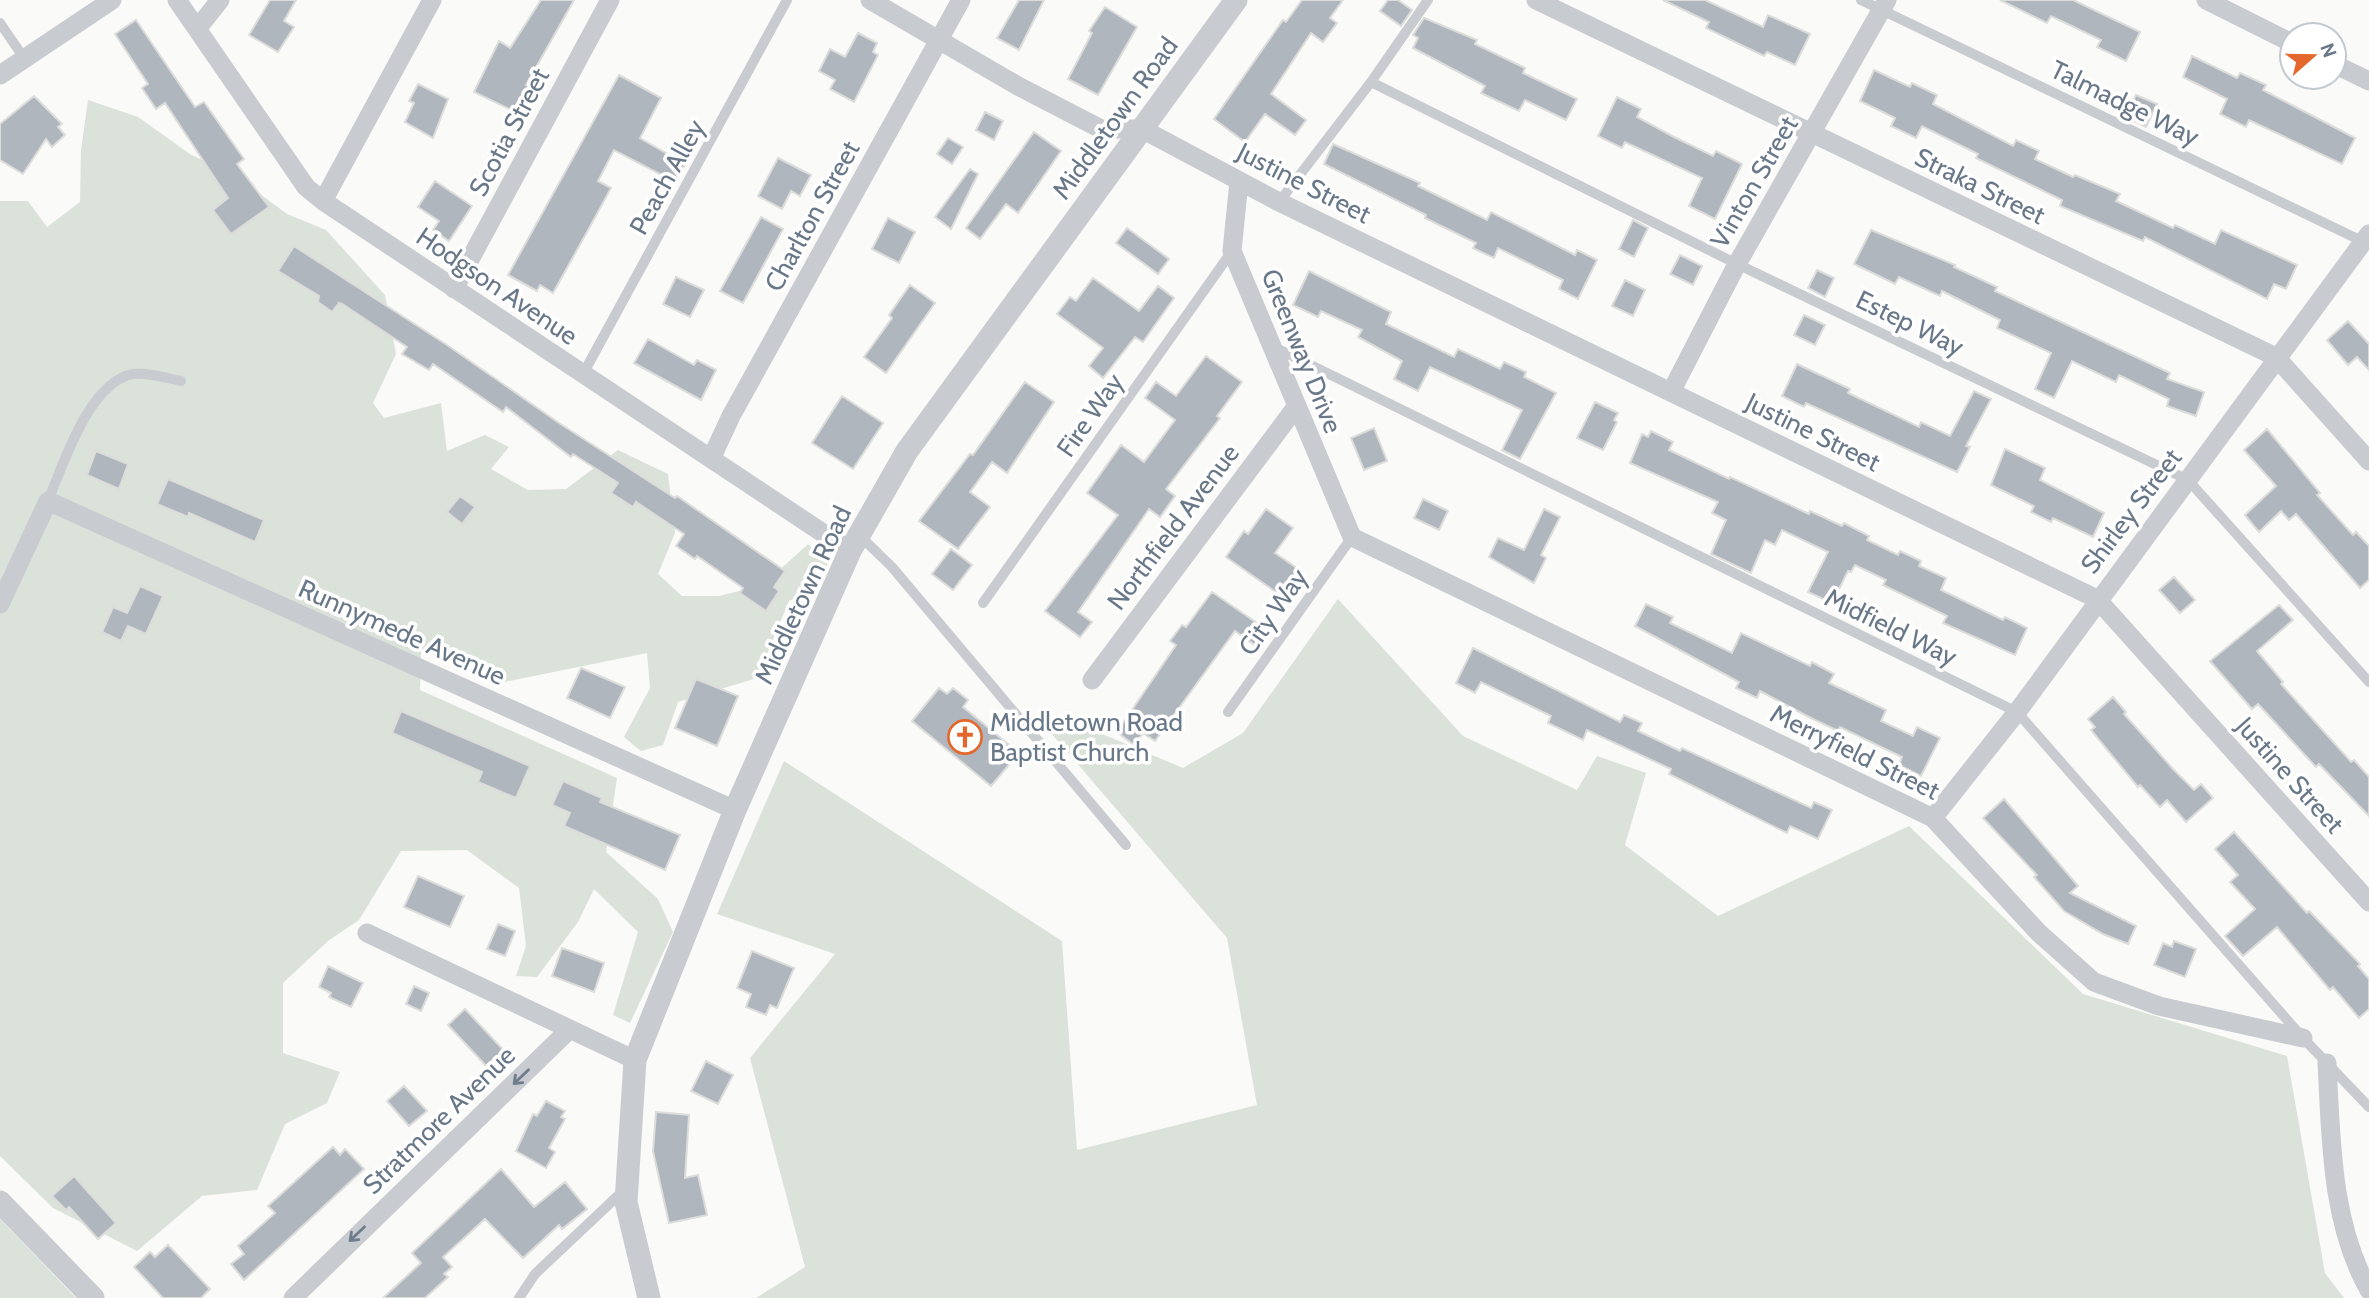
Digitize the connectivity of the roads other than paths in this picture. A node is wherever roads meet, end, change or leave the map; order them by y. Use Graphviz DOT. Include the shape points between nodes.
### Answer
graph roads {
  1 [pos="112,0"];
  2 [pos="177,0"];
  3 [pos="220,0"];
  4 [pos="432,0"];
  5 [pos="610,0"];
  6 [pos="787,0"];
  7 [pos="870,0"];
  8 [pos="961,0"];
  9 [pos="1236,0"];
  10 [pos="1428,0"];
  11 [pos="1536,0"];
  12 [pos="1861,0"];
  13 [pos="2206,0"];
  14 [pos="1884,5"];
  15 [pos="0,23"];
  16 [pos="197,29"];
  17 [pos="2278,36"];
  18 [pos="941,39"];
  19 [pos="23,58"];
  20 [pos="2348,71"];
  21 [pos="0,75"];
  22 [pos="2369,81"];
  23 [pos="1371,82"];
  24 [pos="1142,130"];
  25 [pos="1811,134"];
  26 [pos="1239,181"];
  27 [pos="323,201"];
  28 [pos="1279,202"];
  29 [pos="2367,240"];
  30 [pos="1232,251"];
  31 [pos="1737,264"];
  32 [pos="454,289"];
  33 [pos="1271,345"];
  34 [pos="2276,357"];
  35 [pos="583,374"];
  36 [pos="181,380"];
  37 [pos="1671,392"];
  38 [pos="1296,407"];
  39 [pos="711,459"];
  40 [pos="2369,461"];
  41 [pos="2188,480"];
  42 [pos="48,501"];
  43 [pos="1352,537"];
  44 [pos="855,543"];
  45 [pos="2097,599"];
  46 [pos="983,603"];
  47 [pos="0,604"];
  48 [pos="1092,680"];
  49 [pos="2369,682"];
  50 [pos="1228,712"];
  51 [pos="2017,712"];
  52 [pos="735,810"];
  53 [pos="1933,818"];
  54 [pos="1126,845"];
  55 [pos="2369,902"];
  56 [pos="367,933"];
  57 [pos="570,1029"];
  58 [pos="2303,1038"];
  59 [pos="635,1059"];
  60 [pos="2326,1063"];
  61 [pos="2369,1107"];
  62 [pos="626,1188"];
  63 [pos="0,1202"];
  64 [pos="2369,1290"];
  65 [pos="93,1298"];
  66 [pos="293,1298"];
  67 [pos="519,1298"];
  68 [pos="649,1298"];
  1 -- 19 [label="street"];
  2 -- 16 [label="street, Hodgson Avenue"];
  3 -- 16 [label="street"];
  4 -- 27 [label="street"];
  5 -- 32 [label="street, Scotia Street"];
  6 -- 35 [label="lane, Peach Alley"];
  7 -- 18 [label="street"];
  8 -- 18 [label="street, Charlton Street"];
  9 -- 24 [label="street, Middletown Road"];
  10 -- 23 [label="lane"];
  11 -- 25 [label="street, Straka Street"];
  12 -- 14 [label="lane, Talmadge Way"];
  13 -- 17 [label="street"];
  14 -- 25 [label="street, Vinton Street"];
  14 -- 29 [label="lane, Talmadge Way"];
  15 -- 19 [label="lane"];
  16 -- 27 [label="street, Hodgson Avenue" via="306,187"];
  18 -- 24 [label="street" via="1018,86 1101,128"];
  18 -- 39 [label="street, Charlton Street"];
  19 -- 21 [label="street"];
  20 -- 22 [label="street"];
  23 -- 28 [label="lane"];
  23 -- 31 [label="lane, Estep Way"];
  24 -- 26 [label="street, Justine Street"];
  24 -- 44 [label="street, Middletown Road" via="907,451"];
  25 -- 31 [label="street, Vinton Street"];
  25 -- 34 [label="street, Straka Street"];
  26 -- 28 [label="street, Justine Street"];
  26 -- 30 [label="street, Greenway Drive"];
  27 -- 32 [label="street, Hodgson Avenue"];
  28 -- 37 [label="street, Justine Street"];
  29 -- 34 [label="street, Shirley Street"];
  30 -- 33 [label="street, Greenway Drive"];
  30 -- 46 [label="lane, Fire Way"];
  31 -- 37 [label="street, Vinton Street"];
  31 -- 41 [label="lane, Estep Way"];
  32 -- 35 [label="street, Hodgson Avenue"];
  33 -- 38 [label="street, Greenway Drive"];
  33 -- 51 [label="lane, Midfield Way"];
  34 -- 40 [label="street, Straka Street"];
  34 -- 41 [label="street, Shirley Street"];
  35 -- 39 [label="street, Hodgson Avenue"];
  36 -- 42 [label="lane" via="134,374 104,389 89,411"];
  37 -- 45 [label="street, Justine Street"];
  38 -- 43 [label="street, Greenway Drive"];
  38 -- 48 [label="street, Northfield Avenue"];
  39 -- 44 [label="street, Hodgson Avenue"];
  41 -- 45 [label="street, Shirley Street"];
  41 -- 49 [label="lane, Estep Way"];
  42 -- 47 [label="street"];
  42 -- 52 [label="street, Runnymede Avenue"];
  43 -- 50 [label="lane, City Way"];
  43 -- 53 [label="street, Merryfield Street"];
  44 -- 52 [label="street, Middletown Road"];
  44 -- 54 [label="lane" via="892,567"];
  45 -- 51 [label="street, Shirley Street"];
  45 -- 55 [label="street, Justine Street"];
  51 -- 53 [label="street, Shirley Street"];
  51 -- 58 [label="lane, Midfield Way"];
  52 -- 59 [label="street, Middletown Road"];
  53 -- 58 [label="street, Merryfield Street" via="2038,932 2094,982 2159,1006"];
  56 -- 57 [label="street"];
  57 -- 59 [label="street"];
  57 -- 66 [label="street, Stratmore Avenue, one-way"];
  58 -- 60 [label="lane, Midfield Way"];
  59 -- 62 [label="street, Middletown Road"];
  60 -- 61 [label="lane, Midfield Way"];
  60 -- 64 [label="street" via="2333,1175 2355,1265"];
  62 -- 67 [label="lane" via="535,1274"];
  62 -- 68 [label="street, Middletown Road"];
  63 -- 65 [label="street"];
}
